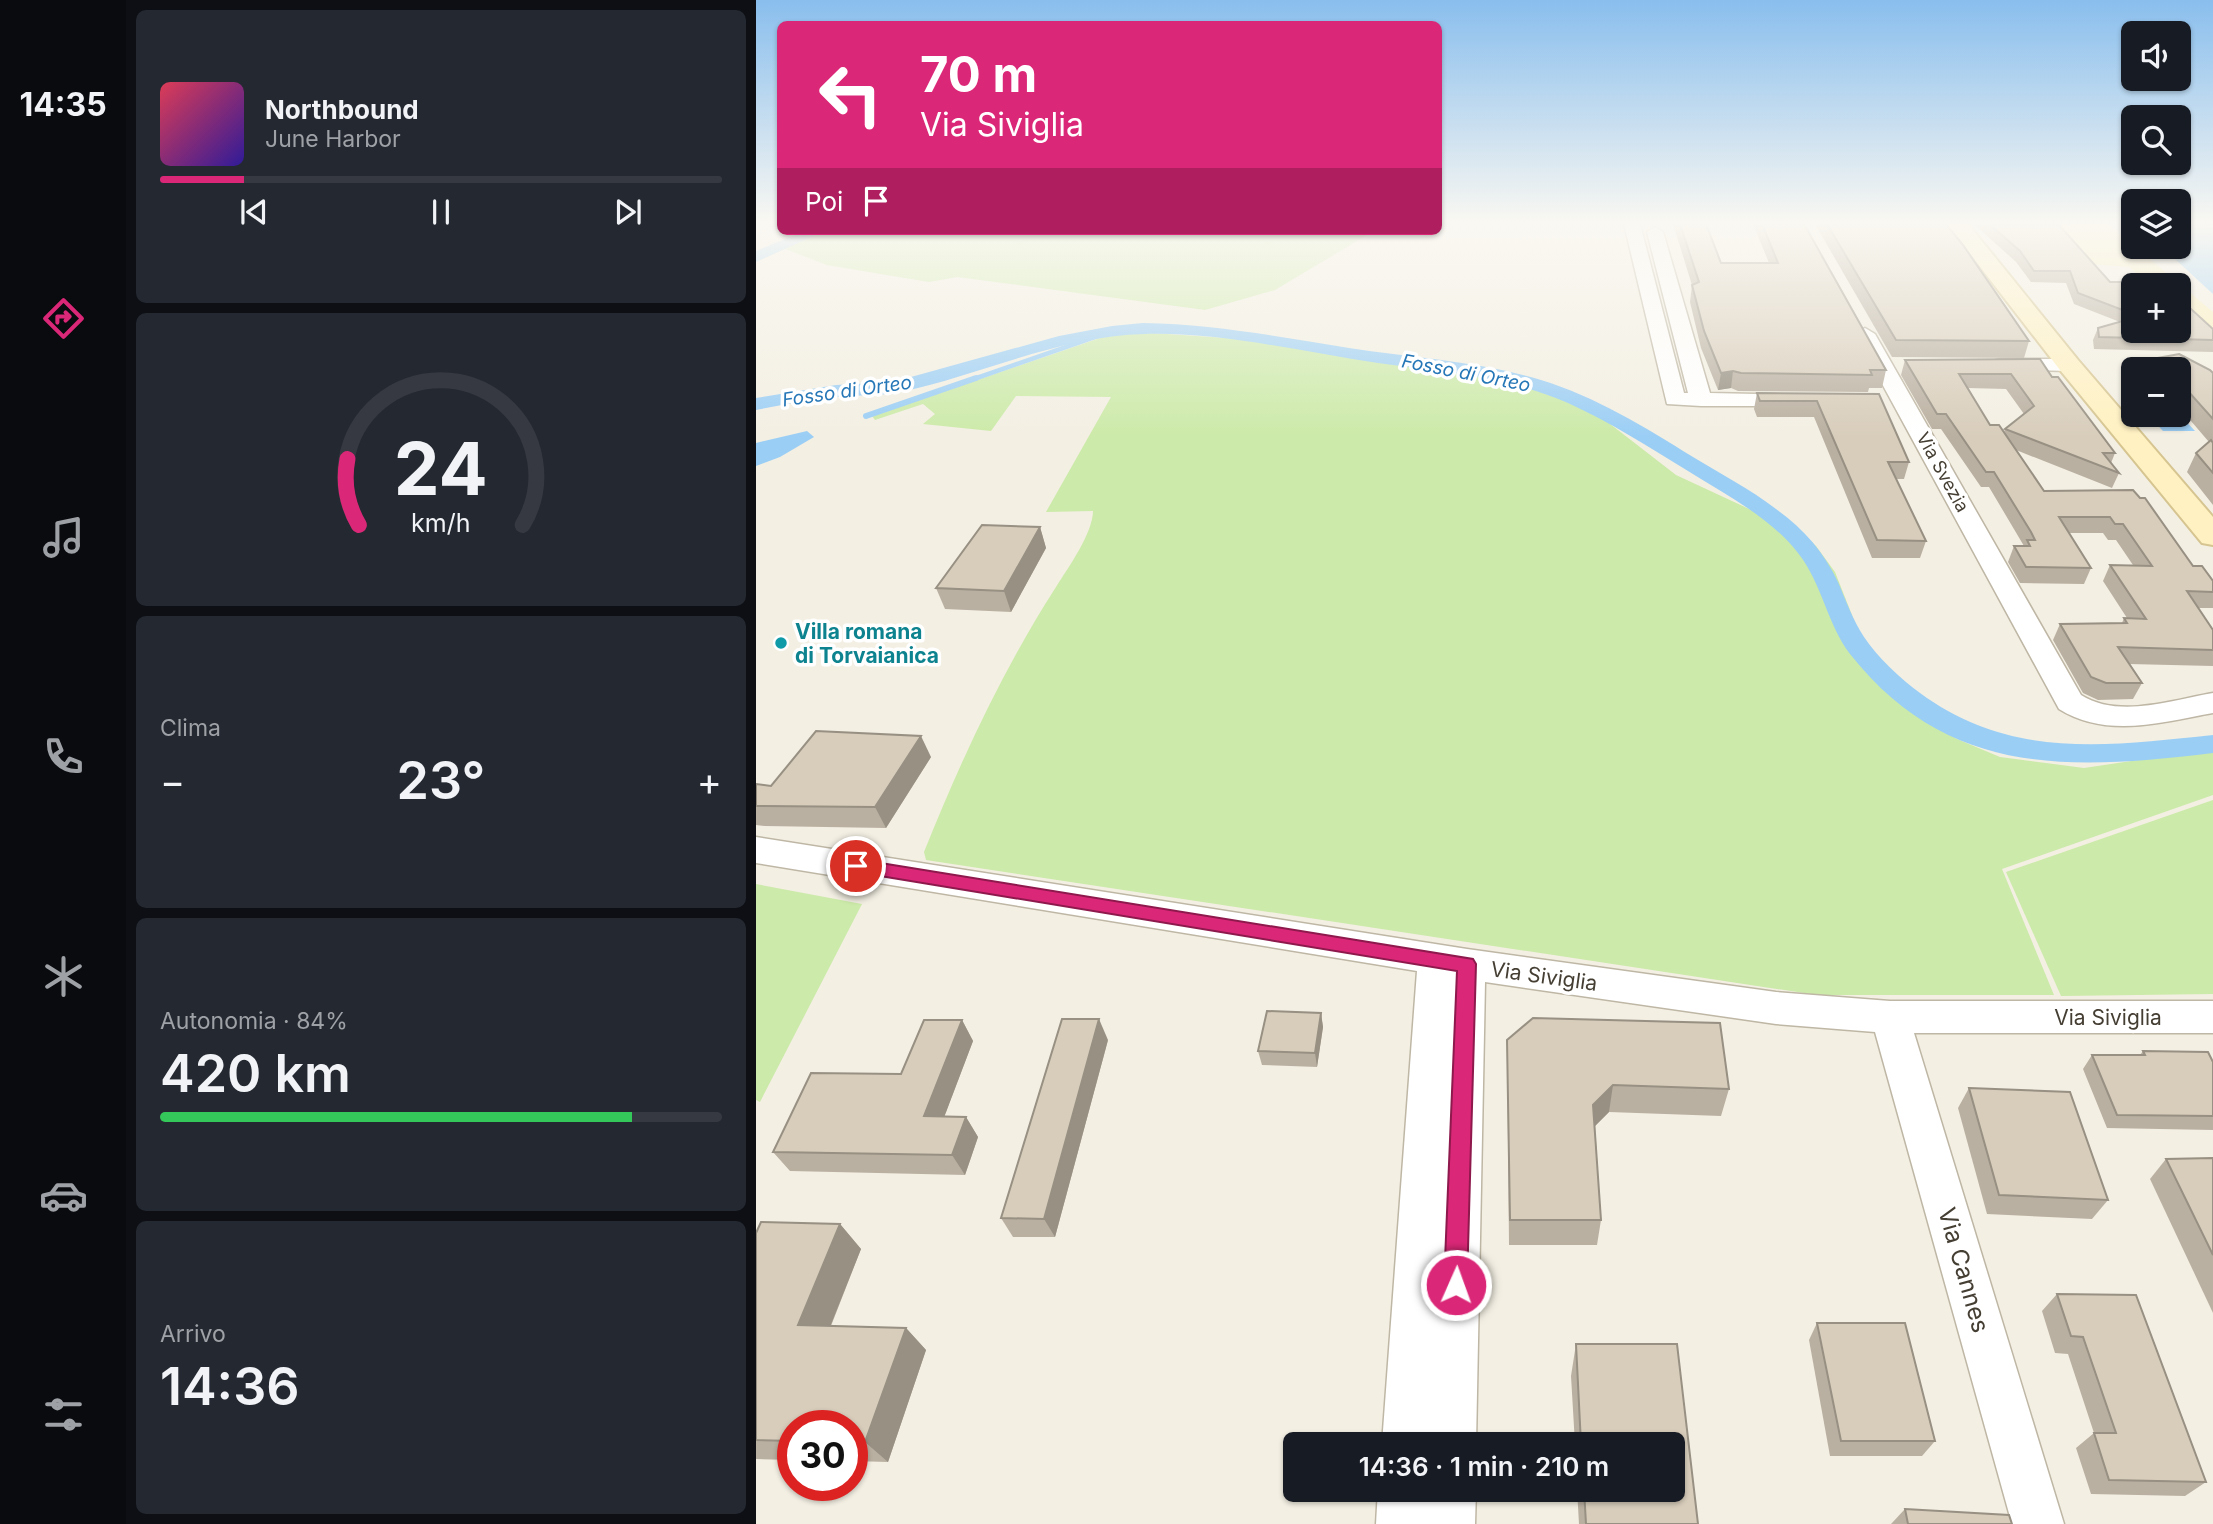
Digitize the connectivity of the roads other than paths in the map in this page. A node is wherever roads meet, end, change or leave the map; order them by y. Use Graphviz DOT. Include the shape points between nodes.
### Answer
graph roads {
  1 [pos="1649,295"];
  2 [pos="1672,295"];
  3 [pos="2013,295"];
  4 [pos="1857,319"];
  5 [pos="1976,365"];
  6 [pos="2068,365"];
  7 [pos="1884,366"];
  8 [pos="1910,366"];
  9 [pos="1701,400"];
  10 [pos="1823,401"];
  11 [pos="1877,402"];
  12 [pos="1903,402"];
  13 [pos="2213,537"];
  14 [pos="2213,703"];
  15 [pos="756,850"];
  16 [pos="1451,962"];
  17 [pos="1890,1017"];
  18 [pos="2213,1017"];
  19 [pos="1407,1432"];
  20 [pos="1451,1432"];
  21 [pos="1403,1502"];
  22 [pos="1450,1502"];
  23 [pos="1402,1524"];
  24 [pos="1449,1524"];
  25 [pos="2038,1524"];
  1 -- 9 [label="street" via="1675,399"];
  2 -- 9 [label="street"];
  3 -- 6 [label="main road"];
  4 -- 7 [label="street, Via Svezia"];
  5 -- 6 [label="street"];
  6 -- 13 [label="main road"];
  7 -- 8 [label="street"];
  7 -- 12 [label="street, Via Svezia"];
  9 -- 10 [label="street"];
  11 -- 12 [label="street"];
  12 -- 14 [label="street, Via Svezia" via="2068,698 2089,713 2116,717"];
  15 -- 16 [label="street, Via Siviglia"];
  16 -- 17 [label="street, Via Siviglia" via="1776,1008"];
  16 -- 19 [label="street"];
  16 -- 20 [label="street"];
  17 -- 18 [label="street, Via Siviglia"];
  17 -- 25 [label="street, Via Cannes"];
  21 -- 23 [label="street"];
  22 -- 24 [label="street"];
}
